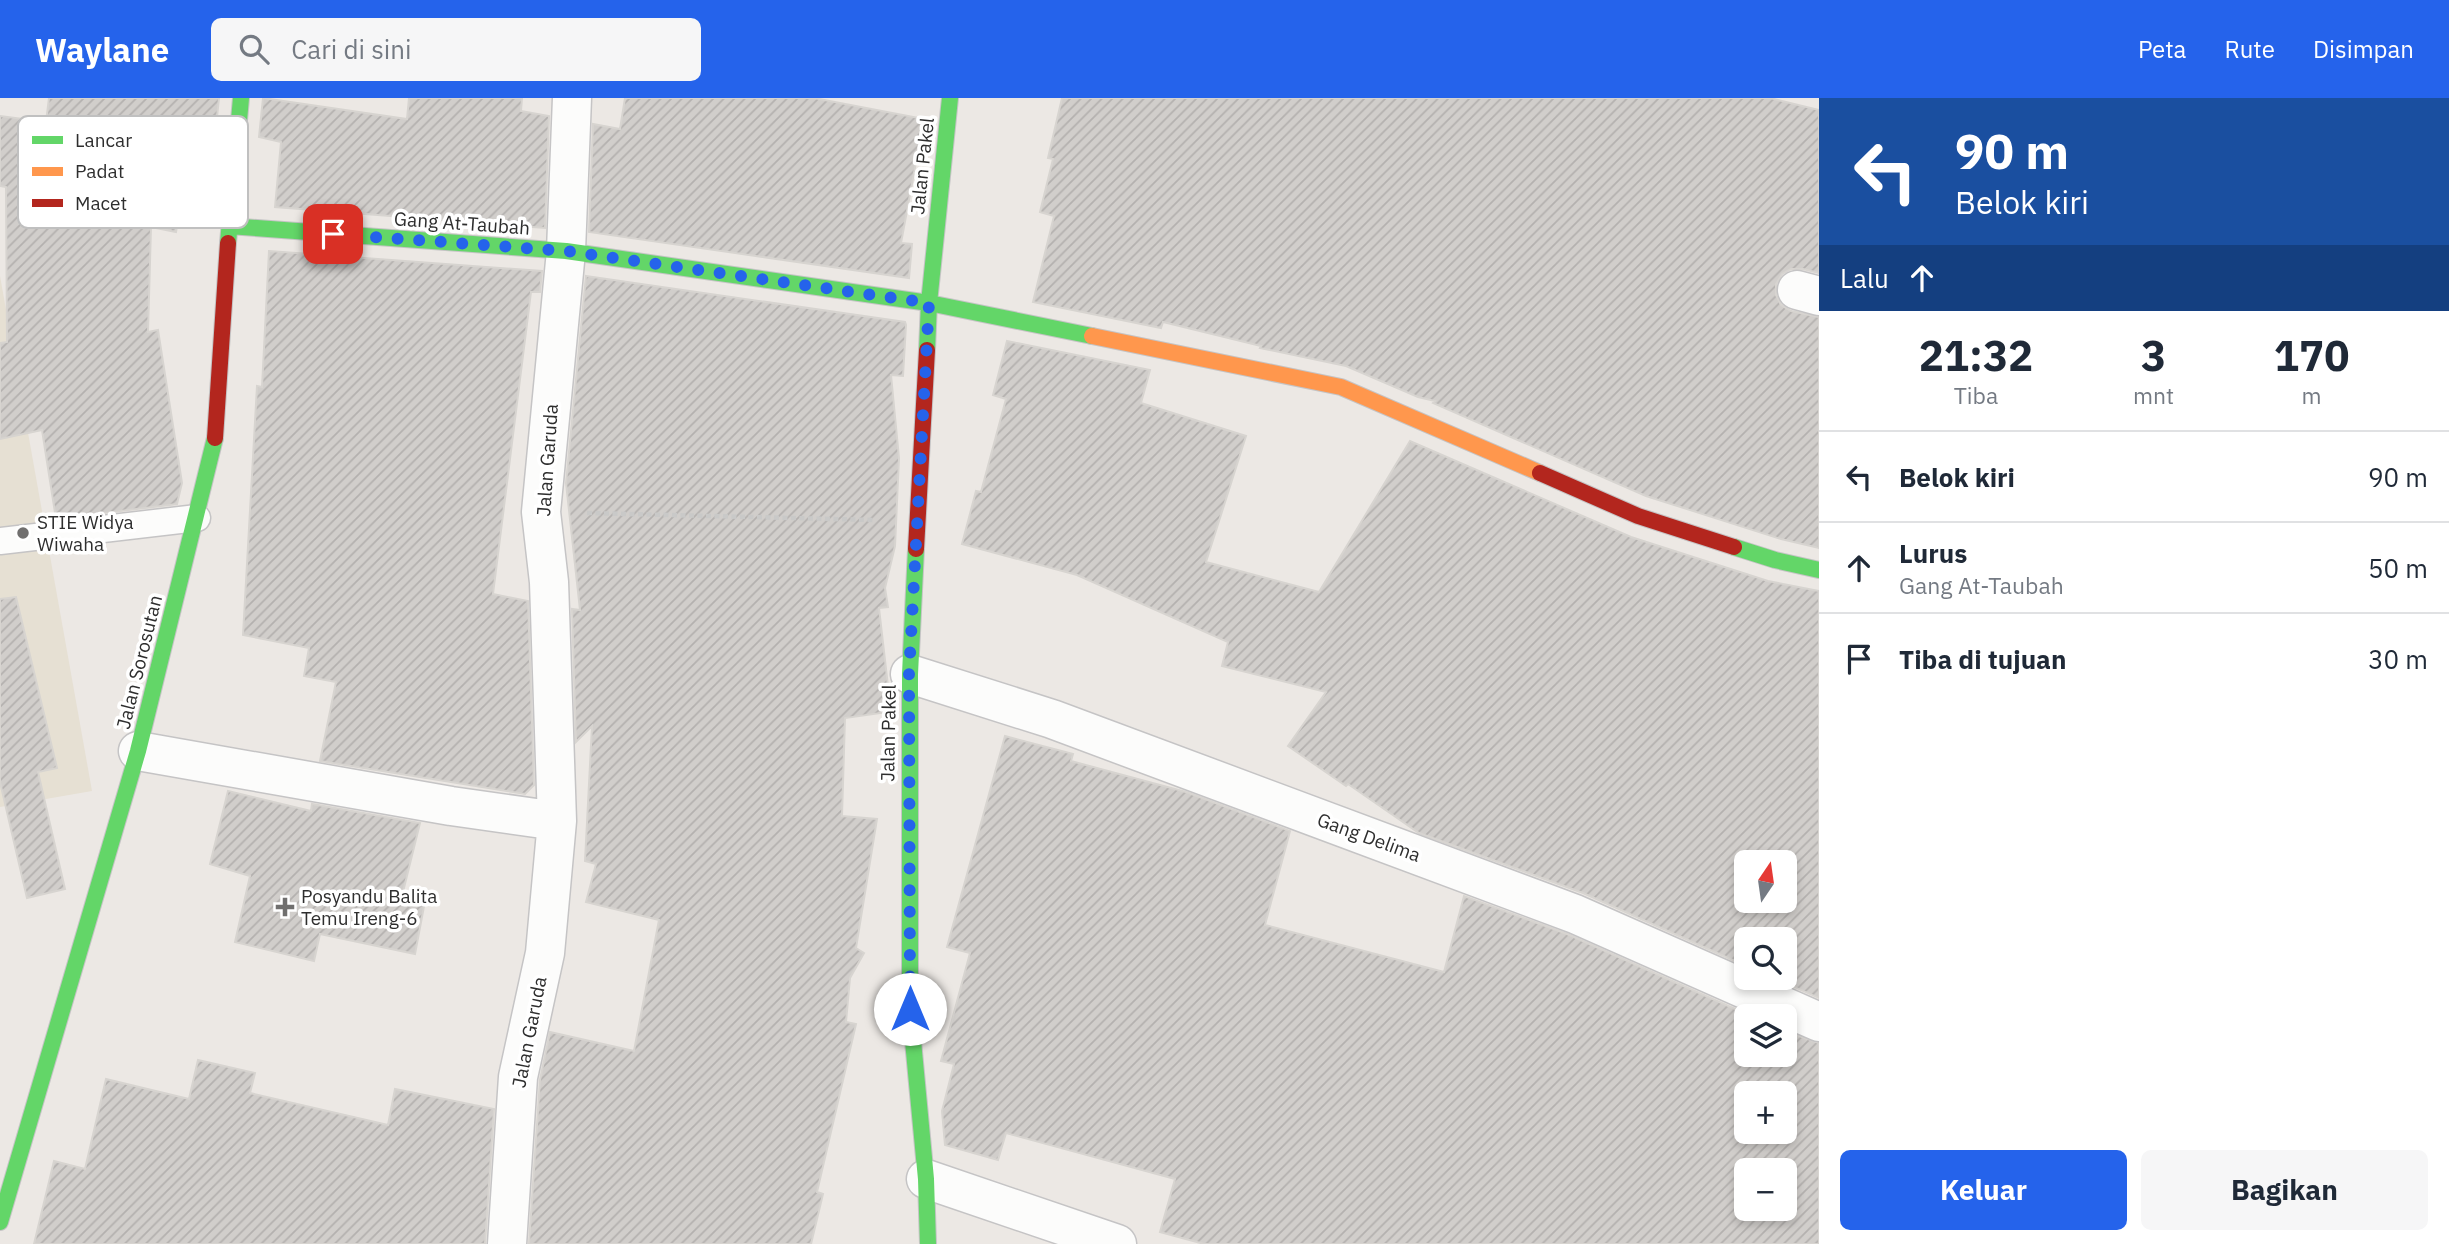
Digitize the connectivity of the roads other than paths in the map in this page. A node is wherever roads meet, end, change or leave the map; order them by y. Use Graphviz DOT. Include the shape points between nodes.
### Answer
graph roads {
  1 [pos="241,98"];
  2 [pos="572,98"];
  3 [pos="950,98"];
  4 [pos="239,116"];
  5 [pos="248,227"];
  6 [pos="229,228"];
  7 [pos="566,251"];
  8 [pos="929,303"];
  9 [pos="197,518"];
  10 [pos="0,541"];
  11 [pos="1819,570"];
  12 [pos="909,674"];
  13 [pos="138,751"];
  14 [pos="557,821"];
  15 [pos="1819,1022"];
  16 [pos="926,1179"];
  17 [pos="0,1222"];
  18 [pos="507,1244"];
  19 [pos="928,1244"];
  20 [pos="1117,1244"];
  1 -- 4 [label="street, Jalan Sorosutan"];
  2 -- 7 [label="street, Jalan Garuda"];
  3 -- 8 [label="street, Jalan Pakel"];
  5 -- 7 [label="street, Gang At-Taubah"];
  6 -- 9 [label="street, Jalan Sorosutan" via="215,443"];
  7 -- 8 [label="street, Gang At-Taubah"];
  7 -- 14 [label="street, Jalan Garuda" via="541,512 549,582"];
  8 -- 11 [label="street, Gang At-Taubah" via="1341,387 1638,516"];
  8 -- 12 [label="street, Jalan Pakel"];
  9 -- 10 [label="lane"];
  9 -- 13 [label="street, Jalan Sorosutan"];
  12 -- 15 [label="street, Gang Delima" via="1065,724 1575,914"];
  12 -- 16 [label="street, Jalan Pakel" via="910,1009"];
  13 -- 14 [label="street"];
  13 -- 17 [label="street, Jalan Sorosutan"];
  14 -- 18 [label="street, Jalan Garuda" via="545,953 518,1077"];
  16 -- 19 [label="street, Jalan Pakel"];
  16 -- 20 [label="street"];
}
